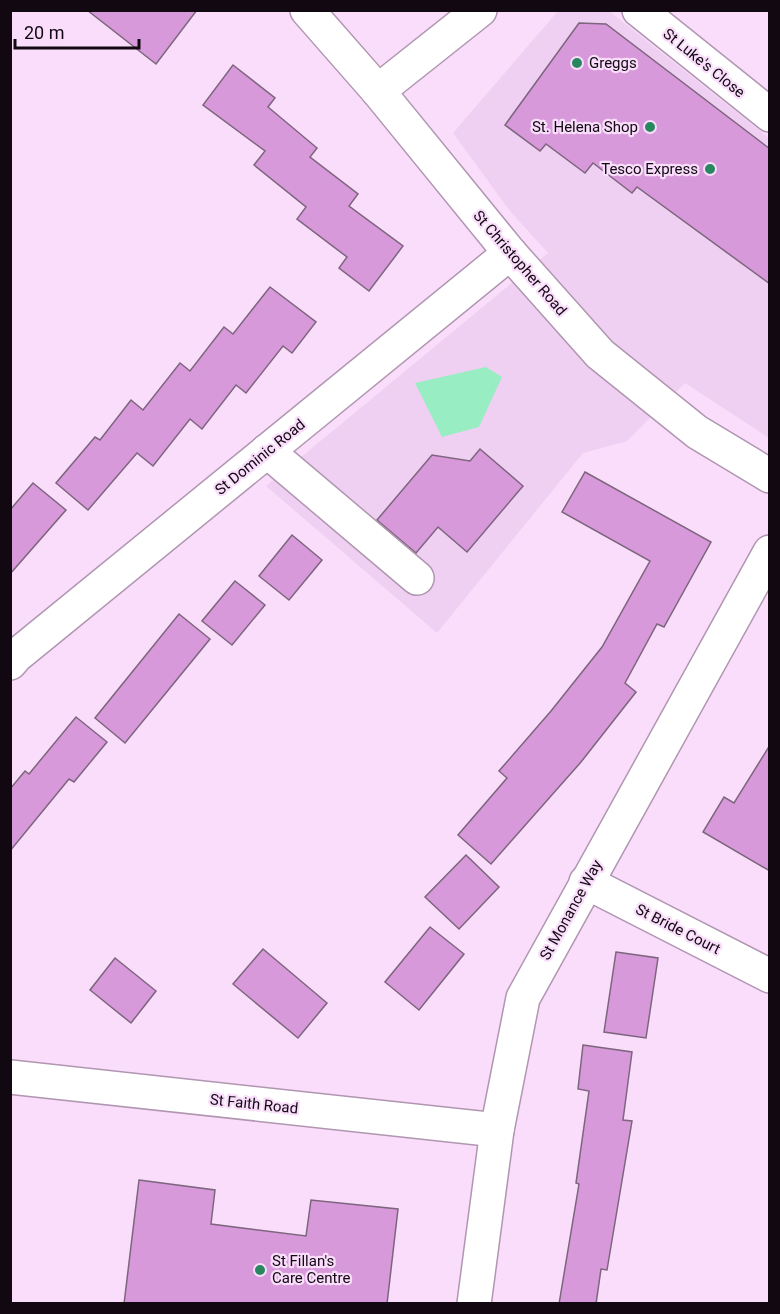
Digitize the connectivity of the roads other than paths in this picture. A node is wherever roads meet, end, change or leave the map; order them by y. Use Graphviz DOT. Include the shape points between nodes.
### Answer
graph roads {
  1 [pos="307,10"];
  2 [pos="480,10"];
  3 [pos="639,10"];
  4 [pos="378,92"];
  5 [pos="770,115"];
  6 [pos="510,253"];
  7 [pos="267,451"];
  8 [pos="770,476"];
  9 [pos="770,552"];
  10 [pos="417,578"];
  11 [pos="10,663"];
  12 [pos="586,882"];
  13 [pos="770,976"];
  14 [pos="10,1077"];
  15 [pos="497,1130"];
  16 [pos="474,1304"];
  1 -- 4 [label="street, St Christopher Road"];
  2 -- 4 [label="street"];
  3 -- 5 [label="street, St Luke's Close"];
  4 -- 6 [label="street, St Christopher Road"];
  6 -- 7 [label="street, St Dominic Road"];
  6 -- 8 [label="street, St Christopher Road" via="600,354 697,432"];
  7 -- 10 [label="street"];
  7 -- 11 [label="street, St Dominic Road"];
  9 -- 12 [label="street, St Monance Way"];
  12 -- 13 [label="street, St Bride Court"];
  12 -- 15 [label="street, St Monance Way" via="523,998"];
  14 -- 15 [label="street, St Faith Road"];
  15 -- 16 [label="street, St Monance Way"];
}
